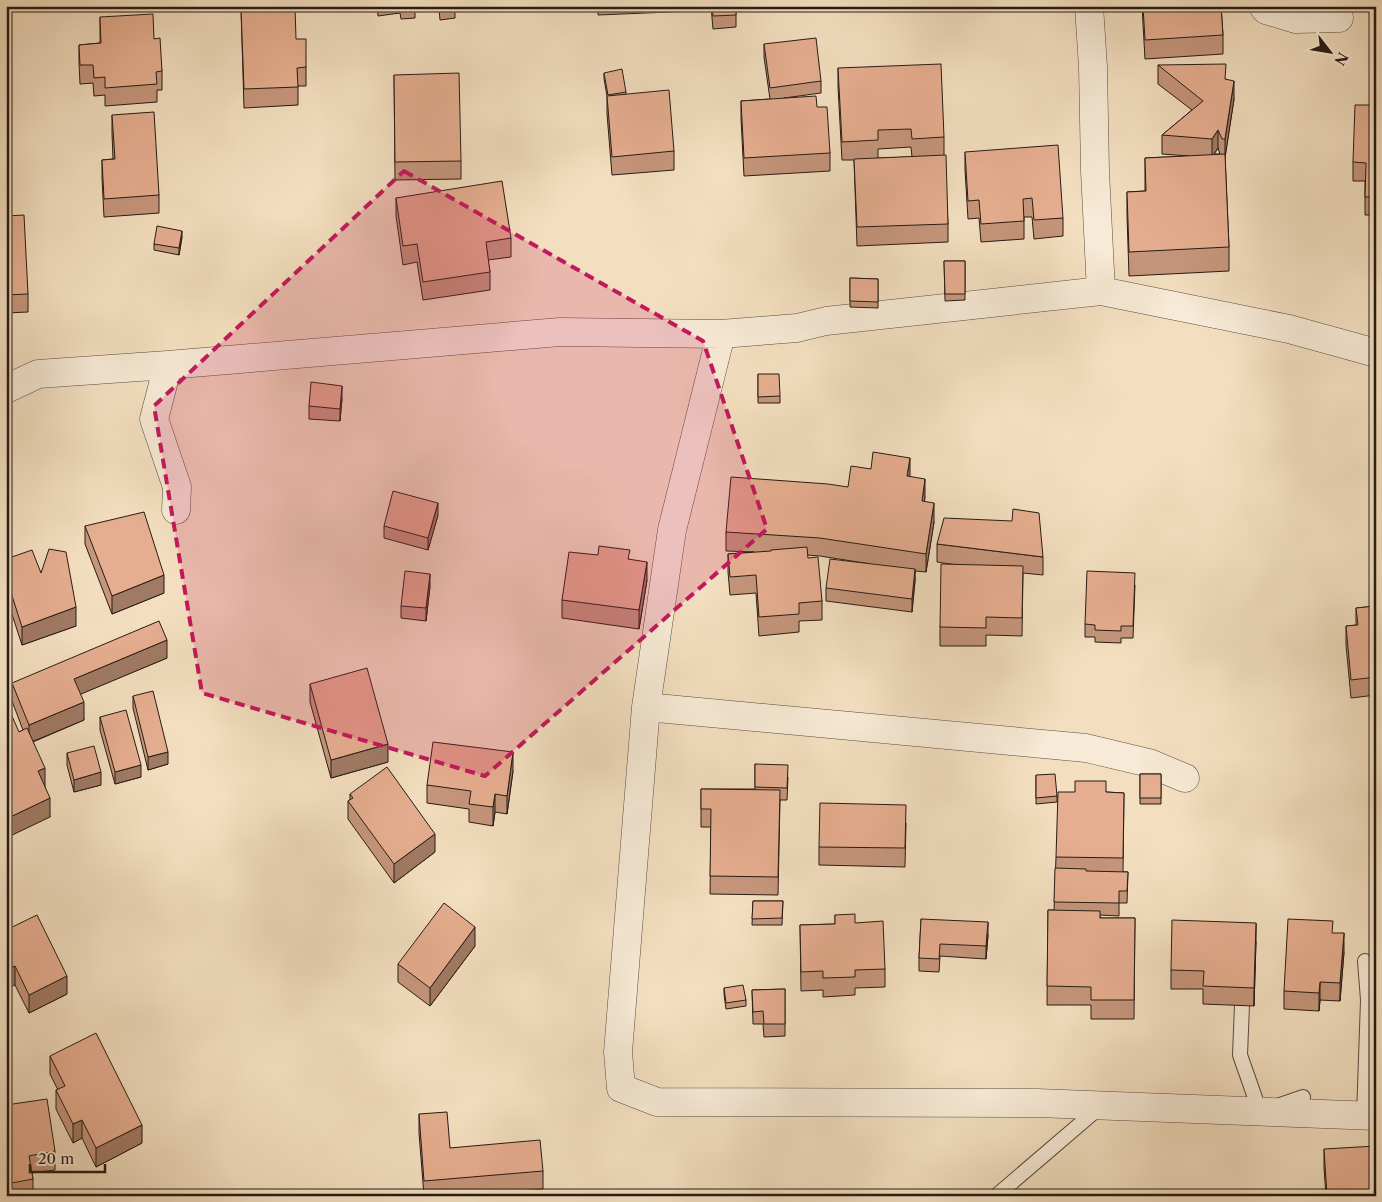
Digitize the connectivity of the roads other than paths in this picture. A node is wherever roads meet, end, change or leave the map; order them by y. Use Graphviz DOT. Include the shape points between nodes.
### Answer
graph roads {
  1 [pos="1089,6"];
  2 [pos="1263,6"];
  3 [pos="1339,18"];
  4 [pos="1101,291"];
  5 [pos="721,334"];
  6 [pos="1376,353"];
  7 [pos="168,365"];
  8 [pos="6,389"];
  9 [pos="176,510"];
  10 [pos="646,707"];
  11 [pos="1185,778"];
  12 [pos="1365,961"];
  13 [pos="1242,1005"];
  14 [pos="1303,1097"];
  15 [pos="1102,1105"];
  16 [pos="1260,1112"];
  17 [pos="1370,1116"];
  18 [pos="996,1196"];
  1 -- 4 [label="street"];
  2 -- 3 [label="street" via="1266,10 1296,19"];
  4 -- 5 [label="street" via="826,321 797,328"];
  4 -- 6 [label="street" via="1289,329"];
  5 -- 7 [label="street" via="560,332"];
  5 -- 10 [label="street" via="672,530"];
  7 -- 8 [label="street" via="38,374"];
  7 -- 9 [label="street" via="154,419 177,487"];
  10 -- 11 [label="street" via="1086,748 1149,762"];
  10 -- 15 [label="street" via="618,1052 621,1088 657,1102"];
  12 -- 17 [label="lane"];
  13 -- 16 [label="lane" via="1240,1055"];
  14 -- 16 [label="lane"];
  15 -- 16 [label="street"];
  15 -- 18 [label="lane"];
  16 -- 17 [label="street"];
}
